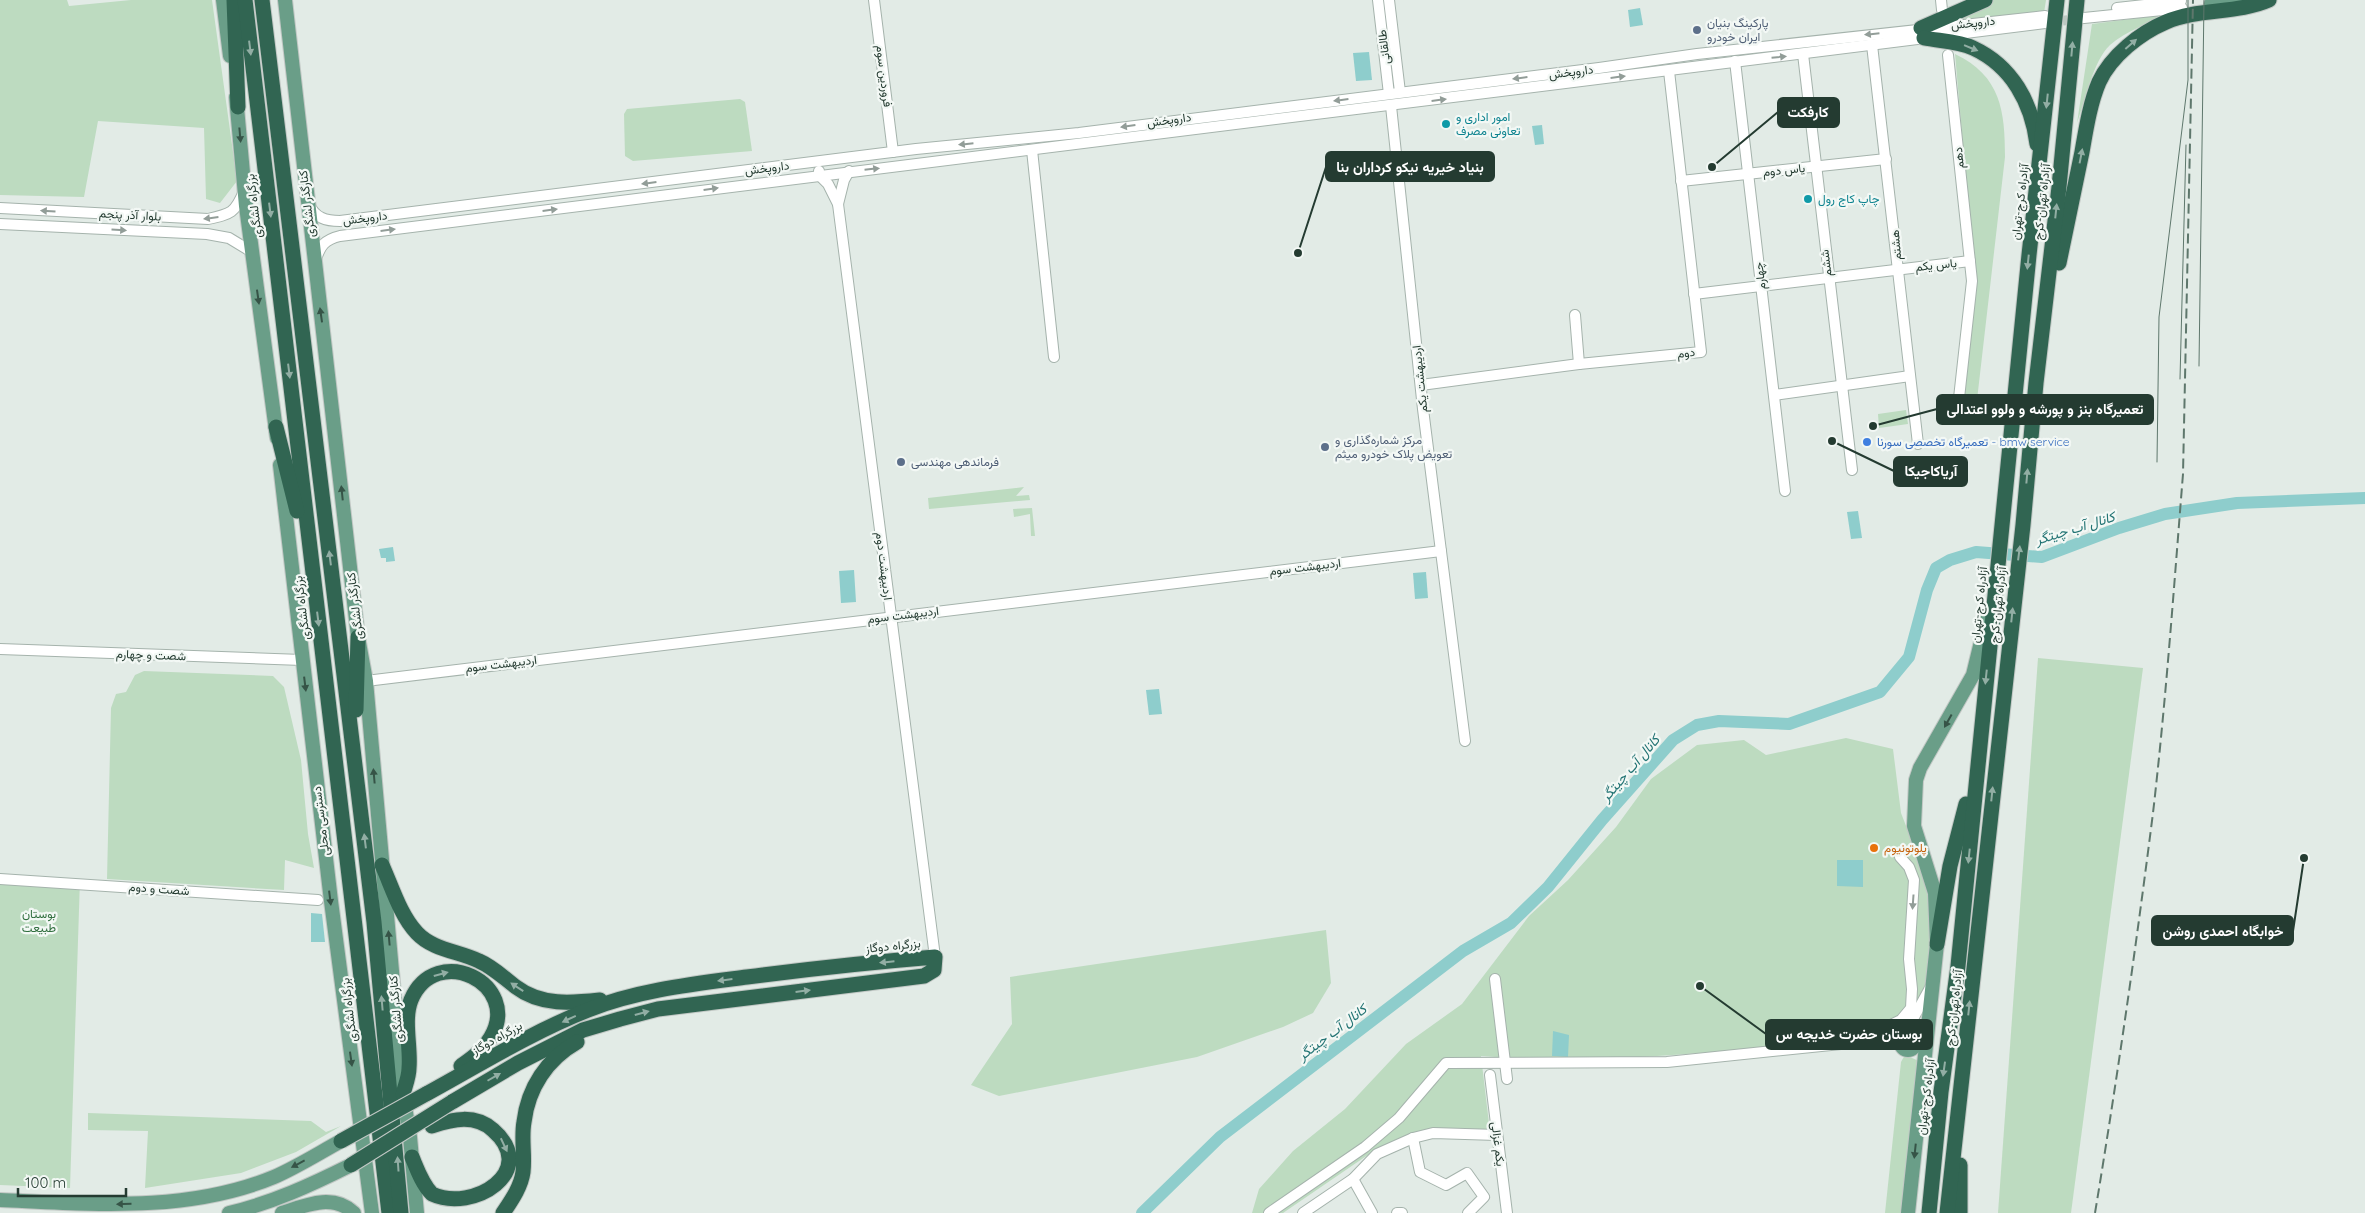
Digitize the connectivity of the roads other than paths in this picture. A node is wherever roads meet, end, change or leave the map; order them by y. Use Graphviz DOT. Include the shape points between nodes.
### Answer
graph roads {
  1 [pos="223,0"];
  2 [pos="234,0"];
  3 [pos="245,0"];
  4 [pos="262,0"];
  5 [pos="285,0"];
  6 [pos="874,0"];
  7 [pos="1378,0"];
  8 [pos="1389,0"];
  9 [pos="1985,0"];
  10 [pos="2057,0"];
  11 [pos="2243,0"];
  12 [pos="2269,0"];
  13 [pos="2212,4"];
  14 [pos="2182,5"];
  15 [pos="2081,10"];
  16 [pos="2045,19"];
  17 [pos="1922,33"];
  18 [pos="1872,45"];
  19 [pos="1696,54"];
  20 [pos="1803,54"];
  21 [pos="1948,55"];
  22 [pos="1736,61"];
  23 [pos="1695,67"];
  24 [pos="1599,68"];
  25 [pos="1669,71"];
  26 [pos="1600,80"];
  27 [pos="1400,92"];
  28 [pos="1389,94"];
  29 [pos="1391,106"];
  30 [pos="238,107"];
  31 [pos="1032,150"];
  32 [pos="894,152"];
  33 [pos="1886,159"];
  34 [pos="820,161"];
  35 [pos="1814,166"];
  36 [pos="849,171"];
  37 [pos="1748,174"];
  38 [pos="819,175"];
  39 [pos="1681,181"];
  40 [pos="2038,183"];
  41 [pos="244,190"];
  42 [pos="306,196"];
  43 [pos="838,204"];
  44 [pos="0,208"];
  45 [pos="340,221"];
  46 [pos="0,224"];
  47 [pos="340,236"];
  48 [pos="252,252"];
  49 [pos="1970,261"];
  50 [pos="314,264"];
  51 [pos="1898,269"];
  52 [pos="1828,277"];
  53 [pos="1761,285"];
  54 [pos="1694,294"];
  55 [pos="1575,315"];
  56 [pos="2044,323"];
  57 [pos="1054,357"];
  58 [pos="1579,364"];
  59 [pos="1910,376"];
  60 [pos="1420,385"];
  61 [pos="1842,386"];
  62 [pos="1774,395"];
  63 [pos="1958,407"];
  64 [pos="276,427"];
  65 [pos="1918,444"];
  66 [pos="1852,470"];
  67 [pos="1785,491"];
  68 [pos="1441,551"];
  69 [pos="1997,576"];
  70 [pos="314,585"];
  71 [pos="891,617"];
  72 [pos="358,638"];
  73 [pos="0,649"];
  74 [pos="302,660"];
  75 [pos="366,681"];
  76 [pos="1465,741"];
  77 [pos="1978,762"];
  78 [pos="356,774"];
  79 [pos="1900,857"];
  80 [pos="382,865"];
  81 [pos="0,879"];
  82 [pos="318,900"];
  83 [pos="1937,944"];
  84 [pos="936,957"];
  85 [pos="1495,979"];
  86 [pos="1933,983"];
  87 [pos="632,996"];
  88 [pos="620,1019"];
  89 [pos="1852,1042"];
  90 [pos="1909,1044"];
  91 [pos="1505,1062"];
  92 [pos="1490,1075"];
  93 [pos="1506,1079"];
  94 [pos="403,1094"];
  95 [pos="426,1094"];
  96 [pos="1956,1128"];
  97 [pos="1497,1135"];
  98 [pos="1413,1138"];
  99 [pos="341,1141"];
  100 [pos="375,1150"];
  101 [pos="412,1157"];
  102 [pos="351,1165"];
  103 [pos="1353,1179"];
  104 [pos="0,1200"];
  105 [pos="228,1213"];
  106 [pos="282,1213"];
  107 [pos="354,1213"];
  108 [pos="372,1213"];
  109 [pos="389,1213"];
  110 [pos="401,1213"];
  111 [pos="417,1213"];
  112 [pos="503,1213"];
  113 [pos="1269,1213"];
  114 [pos="1303,1213"];
  115 [pos="1372,1213"];
  116 [pos="1397,1213"];
  117 [pos="1402,1213"];
  118 [pos="1468,1213"];
  119 [pos="1507,1213"];
  120 [pos="1908,1213"];
  121 [pos="1929,1213"];
  122 [pos="1947,1213"];
  123 [pos="1960,1213"];
  1 -- 30 [label="main road"];
  2 -- 30 [label="highway"];
  3 -- 70 [label="highway, بزرگراه لشگری, one-way"];
  78 -- 4 [label="highway, one-way"];
  5 -- 42 [label="main road, کنارگذر لشگری"];
  6 -- 32 [label="street, فروردین سوم"];
  7 -- 28 [label="street, طالقانی"];
  8 -- 27 [label="street, طالقانی"];
  9 -- 17 [label="highway"];
  10 -- 40 [label="highway, آزادراه کرج-تهران, one-way"];
  11 -- 13 [label="main road"];
  56 -- 12 [label="highway, one-way" via="2087,123 2100,81 2115,58 2145,32 2165,22 2181,16"];
  14 -- 15 [label="street"];
  56 -- 15 [label="highway, آزادراه تهران-کرج, one-way"];
  16 -- 17 [label="street, داروپخش"];
  17 -- 18 [label="street, داروپخش"];
  17 -- 19 [label="street, داروپخش, one-way"];
  17 -- 40 [label="highway, one-way" via="1988,56 2012,79 2025,98 2033,119"];
  18 -- 20 [label="street, داروپخش"];
  18 -- 33 [label="street, هشتم"];
  19 -- 23 [label="street" via="1690,61"];
  19 -- 24 [label="street, داروپخش"];
  22 -- 20 [label="street, داروپخش, one-way"];
  20 -- 35 [label="street, ششم"];
  21 -- 49 [label="street, دهم"];
  22 -- 23 [label="street, داروپخش"];
  22 -- 37 [label="street, چهارم"];
  23 -- 25 [label="street, داروپخش"];
  24 -- 26 [label="street"];
  24 -- 27 [label="street, داروپخش, one-way"];
  26 -- 25 [label="street, داروپخش, one-way"];
  25 -- 39 [label="street, دوم"];
  29 -- 26 [label="street, داروپخش, one-way"];
  27 -- 28 [label="street, داروپخش"];
  28 -- 32 [label="street, داروپخش, one-way"];
  29 -- 31 [label="street, داروپخش"];
  29 -- 60 [label="street, اردیبهشت یکم"];
  30 -- 41 [label="main road, one-way"];
  36 -- 31 [label="street, داروپخش, one-way"];
  31 -- 57 [label="street"];
  32 -- 34 [label="street, داروپخش"];
  33 -- 35 [label="street, یاس دوم"];
  33 -- 51 [label="street, هشتم"];
  34 -- 38 [label="street"];
  34 -- 45 [label="street, داروپخش, one-way"];
  35 -- 37 [label="street, یاس دوم"];
  35 -- 52 [label="street, ششم"];
  36 -- 38 [label="street, داروپخش"];
  36 -- 43 [label="street, اردیبهشت دوم"];
  37 -- 39 [label="street, یاس دوم"];
  37 -- 53 [label="street, چهارم"];
  38 -- 43 [label="street, اردیبهشت دوم" via="828,184"];
  47 -- 38 [label="street, داروپخش, one-way"];
  39 -- 54 [label="street, دوم"];
  40 -- 69 [label="highway, آزادراه کرج-تهران, one-way"];
  41 -- 44 [label="street, بلوار آذر پنجم, one-way" via="237,209 208,219"];
  41 -- 48 [label="main road"];
  42 -- 45 [label="street, داروپخش" via="318,216"];
  42 -- 50 [label="main road, کنارگذر لشگری"];
  43 -- 71 [label="street, اردیبهشت دوم"];
  45 -- 47 [label="street" via="336,231"];
  46 -- 48 [label="street, بلوار آذر پنجم, one-way" via="207,234 228,238"];
  47 -- 50 [label="street, داروپخش" via="321,244"];
  48 -- 64 [label="main road, one-way"];
  49 -- 51 [label="street, یاس یکم"];
  49 -- 63 [label="street, دهم" via="1972,281"];
  72 -- 50 [label="main road, کنارگذر لشگری, one-way"];
  51 -- 52 [label="street, یاس یکم"];
  51 -- 59 [label="street, هشتم"];
  52 -- 53 [label="street, یاس یکم"];
  52 -- 61 [label="street, ششم"];
  53 -- 54 [label="street, یاس یکم"];
  53 -- 62 [label="street, چهارم"];
  54 -- 58 [label="street, دوم" via="1701,352"];
  55 -- 58 [label="street"];
  96 -- 56 [label="highway, آزادراه تهران-کرج, one-way"];
  58 -- 60 [label="street, دوم"];
  59 -- 61 [label="street"];
  59 -- 65 [label="street, هشتم"];
  60 -- 68 [label="street, اردیبهشت یکم"];
  61 -- 62 [label="street"];
  61 -- 66 [label="street, ششم"];
  62 -- 67 [label="street, چهارم"];
  64 -- 70 [label="highway"];
  64 -- 74 [label="main road, دسترسی محلی"];
  68 -- 71 [label="street, اردیبهشت سوم"];
  68 -- 76 [label="street, اردیبهشت یکم"];
  69 -- 77 [label="highway, آزادراه کرج-تهران, one-way"];
  69 -- 83 [label="main road, one-way" via="1973,675 1916,780 1914,826 1935,893"];
  70 -- 109 [label="highway, بزرگراه لشگری, one-way"];
  71 -- 75 [label="street, اردیبهشت سوم"];
  71 -- 84 [label="street, اردیبهشت دوم"];
  72 -- 75 [label="main road, کنارگذر لشگری"];
  72 -- 78 [label="highway"];
  73 -- 74 [label="street, شصت و چهارم"];
  74 -- 108 [label="main road, دسترسی محلی, one-way"];
  80 -- 75 [label="main road, کنارگذر لشگری, one-way"];
  77 -- 83 [label="highway" via="1950,866"];
  77 -- 121 [label="highway, آزادراه کرج-تهران, one-way"];
  110 -- 78 [label="highway, one-way" via="374,922"];
  79 -- 89 [label="street, one-way" via="1914,880 1909,959 1911,1008 1901,1020"];
  87 -- 80 [label="highway, one-way" via="565,1003 540,999 518,989 479,961 431,944 406,920"];
  94 -- 80 [label="main road, کنارگذر لشگری, one-way"];
  81 -- 82 [label="street, شصت و دوم"];
  83 -- 86 [label="main road"];
  84 -- 87 [label="highway, بزرگراه دوگاز, one-way" via="751,976"];
  88 -- 84 [label="highway, بزرگراه دوگاز, one-way" via="658,1009 924,976 934,970"];
  85 -- 91 [label="street"];
  86 -- 90 [label="street" via="1908,1028"];
  86 -- 90 [label="main road" via="1928,1033"];
  87 -- 95 [label="highway, بزرگراه دوگاز, one-way" via="588,1010 534,1035"];
  100 -- 88 [label="highway, بزرگراه دوگاز, one-way, bridge" via="518,1063 583,1030"];
  88 -- 112 [label="highway" via="570,1046 552,1060 537,1079 523,1123 523,1173"];
  89 -- 90 [label="street"];
  89 -- 91 [label="street" via="1666,1062"];
  90 -- 120 [label="main road, one-way"];
  91 -- 93 [label="street"];
  91 -- 113 [label="street" via="1446,1063 1399,1118 1365,1147"];
  92 -- 97 [label="street, یکم غزالی"];
  94 -- 95 [label="highway, one-way" via="409,1069 411,1000 432,976 459,971 472,975 486,986 495,1002 496,1020 492,1036 480,1052"];
  94 -- 101 [label="main road, کنارگذر لشگری"];
  95 -- 99 [label="highway, بزرگراه دوگاز, bridge"];
  96 -- 122 [label="highway, آزادراه تهران-کرج"];
  96 -- 123 [label="highway" via="1960,1159"];
  97 -- 98 [label="street" via="1433,1133"];
  97 -- 119 [label="street, یکم غزالی"];
  98 -- 103 [label="street" via="1377,1154"];
  98 -- 118 [label="street" via="1420,1172 1446,1185 1466,1173 1484,1197"];
  99 -- 104 [label="main road, one-way" via="274,1177 215,1195 176,1201 107,1204"];
  100 -- 101 [label="highway, one-way, bridge" via="449,1120 468,1119 487,1125 502,1138 509,1157 508,1173 494,1197 478,1207 462,1210 446,1205 432,1194"];
  100 -- 102 [label="highway, بزرگراه دوگاز, bridge"];
  101 -- 111 [label="main road, کنارگذر لشگری"];
  102 -- 105 [label="main road" via="298,1192"];
  103 -- 114 [label="street"];
  103 -- 115 [label="street"];
  106 -- 107 [label="main road" via="317,1202 347,1206"];
  116 -- 117 [label="street"];
}
